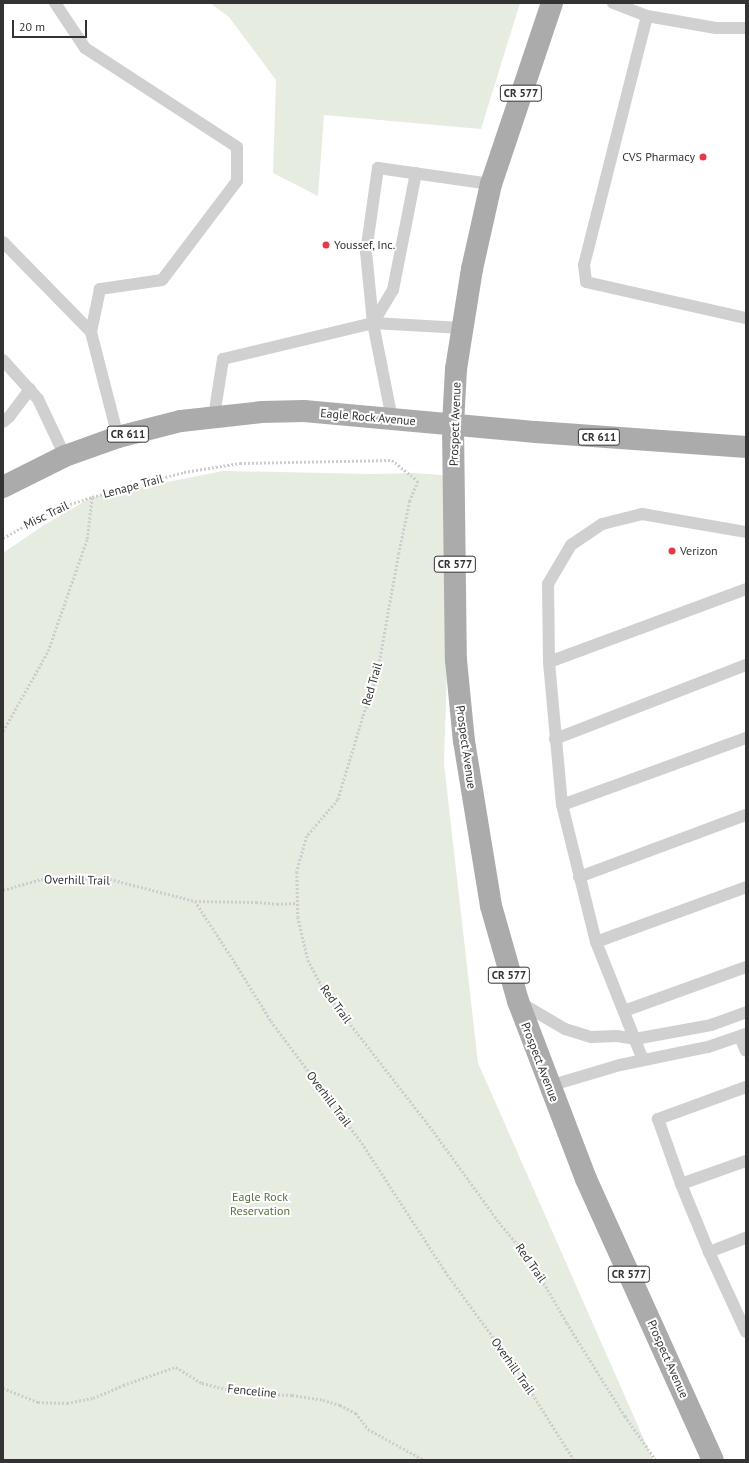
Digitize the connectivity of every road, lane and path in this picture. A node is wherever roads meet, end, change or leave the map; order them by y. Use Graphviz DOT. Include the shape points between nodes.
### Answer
graph roads {
  1 [pos="55,3"];
  2 [pos="552,3"];
  3 [pos="613,3"];
  4 [pos="647,16"];
  5 [pos="746,28"];
  6 [pos="416,173"];
  7 [pos="491,184"];
  8 [pos="3,242"];
  9 [pos="746,318"];
  10 [pos="373,323"];
  11 [pos="462,328"];
  12 [pos="91,332"];
  13 [pos="3,360"];
  14 [pos="30,389"];
  15 [pos="214,416"];
  16 [pos="392,419"];
  17 [pos="3,422"];
  18 [pos="453,424"];
  19 [pos="118,437"];
  20 [pos="746,447"];
  21 [pos="65,456"];
  22 [pos="418,481"];
  23 [pos="4,484"];
  24 [pos="92,497"];
  25 [pos="746,532"];
  26 [pos="3,538"];
  27 [pos="746,589"];
  28 [pos="549,662"];
  29 [pos="746,665"];
  30 [pos="3,732"];
  31 [pos="746,738"];
  32 [pos="555,739"];
  33 [pos="562,805"];
  34 [pos="746,815"];
  35 [pos="579,877"];
  36 [pos="746,887"];
  37 [pos="3,890"];
  38 [pos="195,901"];
  39 [pos="297,903"];
  40 [pos="596,942"];
  41 [pos="746,967"];
  42 [pos="518,1001"];
  43 [pos="624,1011"];
  44 [pos="746,1012"];
  45 [pos="743,1035"];
  46 [pos="635,1039"];
  47 [pos="746,1052"];
  48 [pos="643,1060"];
  49 [pos="549,1086"];
  50 [pos="746,1087"];
  51 [pos="746,1162"];
  52 [pos="681,1184"];
  53 [pos="746,1238"];
  54 [pos="709,1252"];
  55 [pos="743,1314"];
  56 [pos="746,1332"];
  57 [pos="3,1388"];
  58 [pos="424,1460"];
  59 [pos="574,1460"];
  60 [pos="656,1460"];
  61 [pos="713,1460"];
  1 -- 12 [label="lane" via="85,48 237,147 237,181 162,280 100,289"];
  2 -- 7 [label="main road, Prospect Avenue / CR 577"];
  3 -- 4 [label="lane"];
  4 -- 5 [label="lane" via="716,28"];
  4 -- 9 [label="lane" via="584,265 586,282"];
  6 -- 7 [label="lane"];
  6 -- 10 [label="lane" via="393,290"];
  6 -- 10 [label="lane" via="378,168 366,252"];
  7 -- 11 [label="main road, Prospect Avenue / CR 577"];
  8 -- 12 [label="lane"];
  10 -- 11 [label="lane"];
  10 -- 15 [label="lane" via="223,360"];
  10 -- 16 [label="lane"];
  11 -- 18 [label="main road, Prospect Avenue / CR 577" via="456,369"];
  12 -- 19 [label="lane"];
  13 -- 14 [label="lane"];
  14 -- 17 [label="lane"];
  14 -- 21 [label="lane" via="38,399"];
  15 -- 16 [label="main road, Eagle Rock Avenue / CR 611" via="304,411"];
  15 -- 19 [label="main road, Eagle Rock Avenue / CR 611" via="181,421"];
  16 -- 18 [label="main road, Eagle Rock Avenue / CR 611"];
  18 -- 20 [label="main road, Eagle Rock Avenue / CR 611"];
  18 -- 42 [label="main road, Prospect Avenue / CR 577" via="456,660 464,741 491,906"];
  19 -- 21 [label="main road, Eagle Rock Avenue / CR 611"];
  21 -- 23 [label="main road, Eagle Rock Avenue / CR 611"];
  22 -- 24 [label="path, Lenape Trail" via="392,460 240,463 184,472"];
  22 -- 39 [label="path, Red Trail" via="410,501 399,553 377,676 338,800 307,836 297,872"];
  24 -- 26 [label="path, Misc Trail" via="55,509"];
  24 -- 30 [label="path, Lenape Trail" via="87,539 48,651"];
  25 -- 28 [label="lane" via="642,514 602,524 571,545 548,584"];
  27 -- 28 [label="lane"];
  28 -- 32 [label="lane"];
  29 -- 32 [label="lane"];
  31 -- 33 [label="lane"];
  32 -- 33 [label="lane"];
  33 -- 35 [label="lane"];
  34 -- 35 [label="lane"];
  35 -- 40 [label="lane"];
  36 -- 40 [label="lane"];
  37 -- 38 [label="path, Overhill Trail" via="41,879 106,878"];
  38 -- 39 [label="path"];
  38 -- 59 [label="path, Overhill Trail" via="271,1022 362,1143 445,1271 522,1377"];
  39 -- 60 [label="path, Red Trail" via="308,960 324,990 532,1262 567,1323"];
  40 -- 43 [label="lane"];
  41 -- 43 [label="lane"];
  42 -- 46 [label="lane" via="565,1029 591,1036"];
  42 -- 49 [label="main road, Prospect Avenue / CR 577"];
  43 -- 46 [label="lane"];
  44 -- 46 [label="lane" via="711,1025"];
  45 -- 47 [label="lane"];
  45 -- 48 [label="lane" via="708,1047"];
  46 -- 48 [label="lane"];
  48 -- 49 [label="lane"];
  49 -- 61 [label="main road, Prospect Avenue / CR 577" via="586,1179"];
  50 -- 52 [label="lane" via="658,1119"];
  51 -- 52 [label="lane"];
  52 -- 54 [label="lane"];
  53 -- 54 [label="lane"];
  54 -- 55 [label="lane"];
  55 -- 56 [label="lane"];
  57 -- 58 [label="path, Fenceline" via="38,1402 67,1403 93,1398 176,1367 202,1383 242,1393 292,1395 340,1405 356,1413 368,1429"];
}
